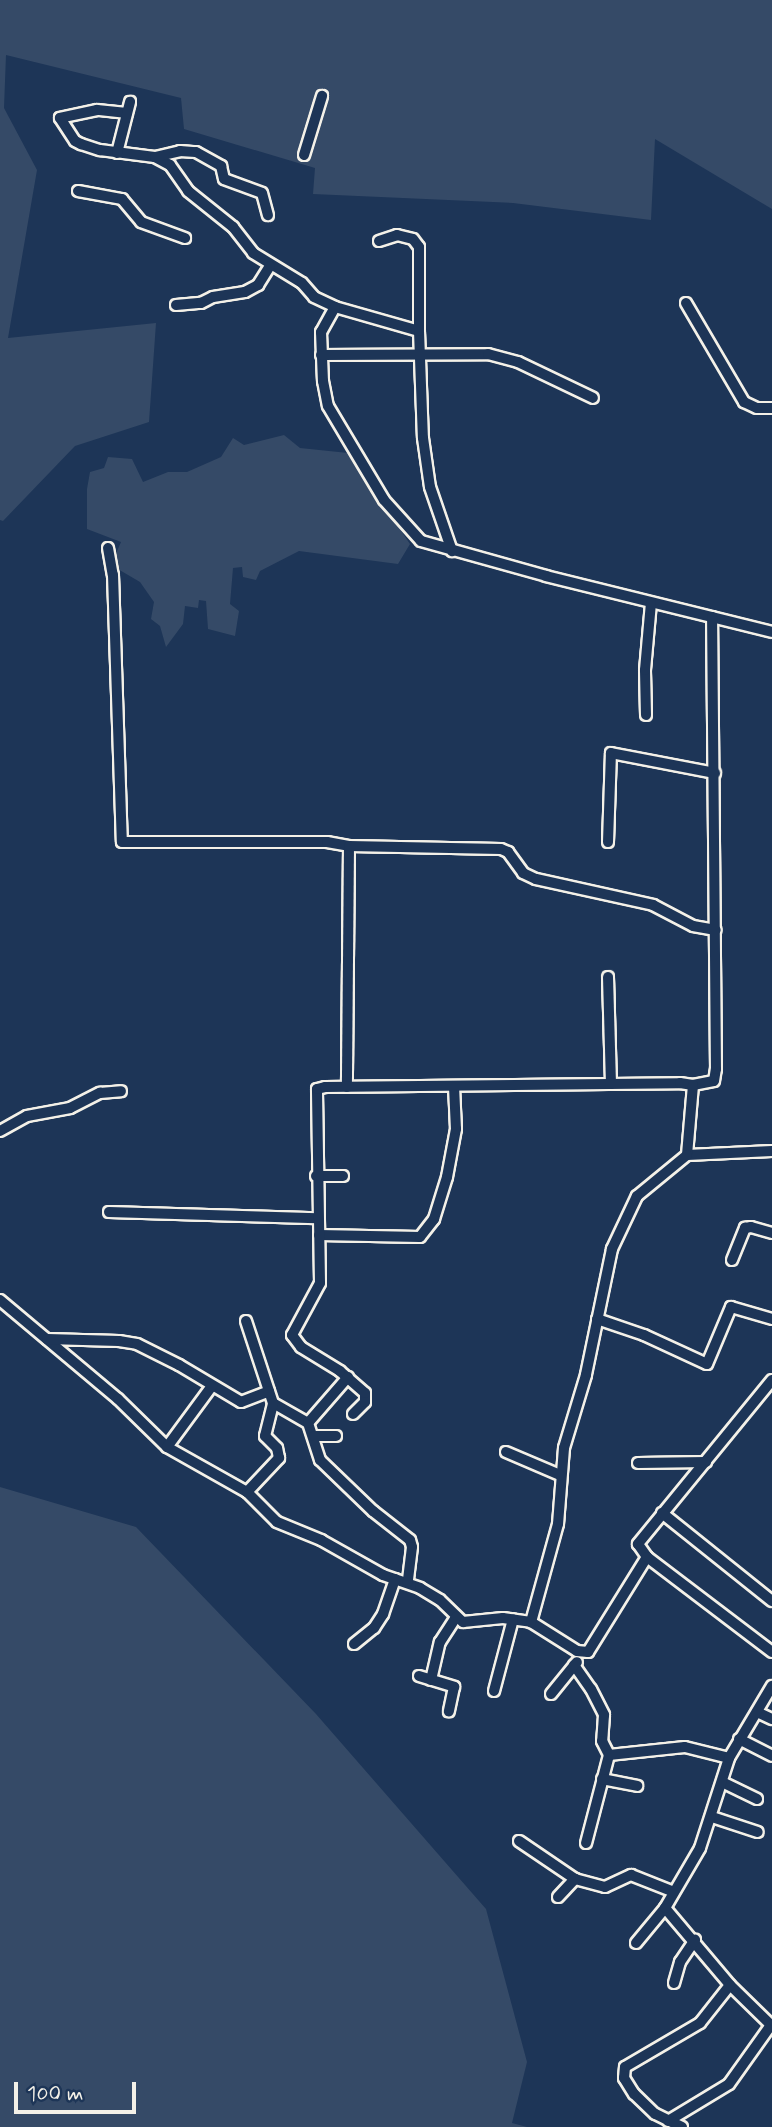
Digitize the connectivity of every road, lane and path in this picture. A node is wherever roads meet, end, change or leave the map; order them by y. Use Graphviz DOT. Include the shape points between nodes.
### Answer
graph roads {
  1 [pos="322,96"];
  2 [pos="130,102"];
  3 [pos="127,113"];
  4 [pos="117,153"];
  5 [pos="304,155"];
  6 [pos="155,157"];
  7 [pos="78,191"];
  8 [pos="268,215"];
  9 [pos="185,238"];
  10 [pos="379,241"];
  11 [pos="270,266"];
  12 [pos="686,303"];
  13 [pos="176,305"];
  14 [pos="335,307"];
  15 [pos="419,331"];
  16 [pos="421,353"];
  17 [pos="321,355"];
  18 [pos="593,398"];
  19 [pos="772,408"];
  20 [pos="108,548"];
  21 [pos="452,551"];
  22 [pos="651,603"];
  23 [pos="712,617"];
  24 [pos="772,632"];
  25 [pos="646,715"];
  26 [pos="715,773"];
  27 [pos="608,842"];
  28 [pos="349,846"];
  29 [pos="716,930"];
  30 [pos="608,977"];
  31 [pos="611,1084"];
  32 [pos="693,1085"];
  33 [pos="454,1086"];
  34 [pos="347,1087"];
  35 [pos="121,1091"];
  36 [pos="0,1131"];
  37 [pos="772,1151"];
  38 [pos="687,1155"];
  39 [pos="343,1176"];
  40 [pos="316,1177"];
  41 [pos="110,1212"];
  42 [pos="317,1218"];
  43 [pos="772,1233"];
  44 [pos="318,1235"];
  45 [pos="732,1260"];
  46 [pos="0,1300"];
  47 [pos="597,1319"];
  48 [pos="772,1319"];
  49 [pos="246,1321"];
  50 [pos="47,1339"];
  51 [pos="348,1377"];
  52 [pos="772,1380"];
  53 [pos="212,1387"];
  54 [pos="269,1391"];
  55 [pos="273,1403"];
  56 [pos="353,1414"];
  57 [pos="308,1423"];
  58 [pos="314,1436"];
  59 [pos="336,1436"];
  60 [pos="167,1447"];
  61 [pos="506,1451"];
  62 [pos="706,1462"];
  63 [pos="638,1463"];
  64 [pos="560,1475"];
  65 [pos="247,1492"];
  66 [pos="662,1513"];
  67 [pos="647,1557"];
  68 [pos="395,1579"];
  69 [pos="408,1582"];
  70 [pos="767,1598"];
  71 [pos="456,1617"];
  72 [pos="513,1619"];
  73 [pos="531,1622"];
  74 [pos="354,1644"];
  75 [pos="772,1652"];
  76 [pos="583,1653"];
  77 [pos="574,1665"];
  78 [pos="419,1676"];
  79 [pos="431,1680"];
  80 [pos="772,1686"];
  81 [pos="494,1692"];
  82 [pos="551,1693"];
  83 [pos="449,1711"];
  84 [pos="757,1712"];
  85 [pos="772,1719"];
  86 [pos="739,1739"];
  87 [pos="609,1755"];
  88 [pos="772,1756"];
  89 [pos="729,1758"];
  90 [pos="602,1779"];
  91 [pos="722,1782"];
  92 [pos="637,1786"];
  93 [pos="757,1799"];
  94 [pos="712,1817"];
  95 [pos="758,1832"];
  96 [pos="519,1841"];
  97 [pos="586,1843"];
  98 [pos="575,1879"];
  99 [pos="674,1892"];
  100 [pos="558,1897"];
  101 [pos="665,1908"];
  102 [pos="695,1940"];
  103 [pos="636,1943"];
  104 [pos="674,1983"];
  105 [pos="730,1985"];
  106 [pos="771,2025"];
  107 [pos="668,2121"];
  108 [pos="682,2127"];
  1 -- 5 [label="street"];
  2 -- 3 [label="street"];
  3 -- 4 [label="street"];
  3 -- 4 [label="street" via="90,110 60,118 75,141"];
  4 -- 6 [label="street"];
  6 -- 8 [label="street" via="196,152 221,166 224,179 262,193"];
  6 -- 11 [label="street" via="173,167 193,196 233,227"];
  7 -- 9 [label="street" via="122,200 141,222"];
  10 -- 15 [label="street" via="397,235 413,239 419,247"];
  11 -- 13 [label="street" via="258,285 245,292"];
  11 -- 14 [label="street"];
  12 -- 19 [label="street" via="744,402"];
  14 -- 15 [label="street"];
  14 -- 17 [label="street" via="322,327"];
  15 -- 16 [label="street"];
  16 -- 17 [label="street"];
  16 -- 18 [label="street" via="503,356"];
  16 -- 21 [label="street" via="423,438 430,487"];
  17 -- 21 [label="street" via="328,406 384,500 421,541"];
  20 -- 28 [label="street" via="113,575 122,842 327,842"];
  21 -- 22 [label="street"];
  22 -- 23 [label="street"];
  22 -- 25 [label="street"];
  23 -- 24 [label="street"];
  23 -- 26 [label="street"];
  26 -- 27 [label="street" via="611,753"];
  26 -- 29 [label="street"];
  28 -- 29 [label="street" via="501,849 523,873 536,879 653,905 693,926"];
  28 -- 34 [label="street"];
  29 -- 32 [label="street" via="715,1079"];
  30 -- 31 [label="street"];
  31 -- 32 [label="street"];
  31 -- 33 [label="street"];
  32 -- 38 [label="street"];
  33 -- 34 [label="street"];
  33 -- 44 [label="street" via="456,1129 447,1177 434,1219 420,1237"];
  34 -- 40 [label="street" via="317,1089"];
  35 -- 36 [label="street" via="27,1116"];
  37 -- 38 [label="street"];
  38 -- 47 [label="street" via="637,1196 612,1249"];
  39 -- 40 [label="street"];
  40 -- 42 [label="street"];
  41 -- 42 [label="street"];
  42 -- 44 [label="street"];
  43 -- 45 [label="street" via="744,1228"];
  44 -- 51 [label="street" via="320,1283 292,1335 301,1347"];
  46 -- 50 [label="street"];
  47 -- 48 [label="street" via="707,1364 731,1307"];
  47 -- 64 [label="street"];
  49 -- 54 [label="street"];
  50 -- 53 [label="street" via="137,1344"];
  50 -- 60 [label="street"];
  51 -- 56 [label="street" via="366,1396"];
  51 -- 57 [label="street"];
  52 -- 62 [label="street"];
  53 -- 54 [label="street" via="244,1402"];
  53 -- 60 [label="street"];
  54 -- 55 [label="street"];
  55 -- 57 [label="street"];
  55 -- 65 [label="street" via="265,1436 277,1448 279,1458"];
  57 -- 58 [label="street"];
  58 -- 59 [label="street"];
  58 -- 69 [label="street" via="316,1454 326,1467 410,1540"];
  60 -- 65 [label="street"];
  61 -- 64 [label="street"];
  62 -- 63 [label="street"];
  62 -- 66 [label="street"];
  64 -- 73 [label="street" via="558,1524"];
  65 -- 68 [label="street" via="277,1522"];
  66 -- 67 [label="street" via="638,1544"];
  66 -- 70 [label="street"];
  67 -- 75 [label="street"];
  67 -- 76 [label="street" via="591,1649"];
  68 -- 69 [label="street"];
  68 -- 74 [label="street" via="383,1614"];
  69 -- 71 [label="street" via="440,1600"];
  71 -- 72 [label="street" via="468,1624"];
  71 -- 79 [label="street" via="440,1642"];
  72 -- 73 [label="street"];
  72 -- 81 [label="street"];
  73 -- 76 [label="street"];
  76 -- 77 [label="street"];
  77 -- 82 [label="street"];
  77 -- 87 [label="street" via="604,1715 602,1741"];
  78 -- 79 [label="street"];
  79 -- 83 [label="street" via="454,1687"];
  80 -- 84 [label="street"];
  84 -- 85 [label="street"];
  84 -- 86 [label="street"];
  86 -- 88 [label="street"];
  86 -- 89 [label="street"];
  87 -- 89 [label="street" via="685,1747"];
  87 -- 90 [label="street"];
  89 -- 91 [label="street"];
  90 -- 92 [label="street"];
  90 -- 97 [label="street"];
  91 -- 93 [label="street"];
  91 -- 94 [label="street"];
  94 -- 95 [label="street"];
  94 -- 99 [label="street" via="700,1849"];
  96 -- 98 [label="street"];
  98 -- 99 [label="street" via="605,1886 631,1875"];
  98 -- 100 [label="street"];
  99 -- 101 [label="street"];
  101 -- 102 [label="street"];
  101 -- 103 [label="street"];
  102 -- 104 [label="street" via="680,1962"];
  102 -- 105 [label="street"];
  105 -- 106 [label="street"];
  105 -- 107 [label="street" via="700,2023 625,2067 624,2078 634,2094"];
  106 -- 107 [label="street" via="729,2084"];
  107 -- 108 [label="street"];
}
